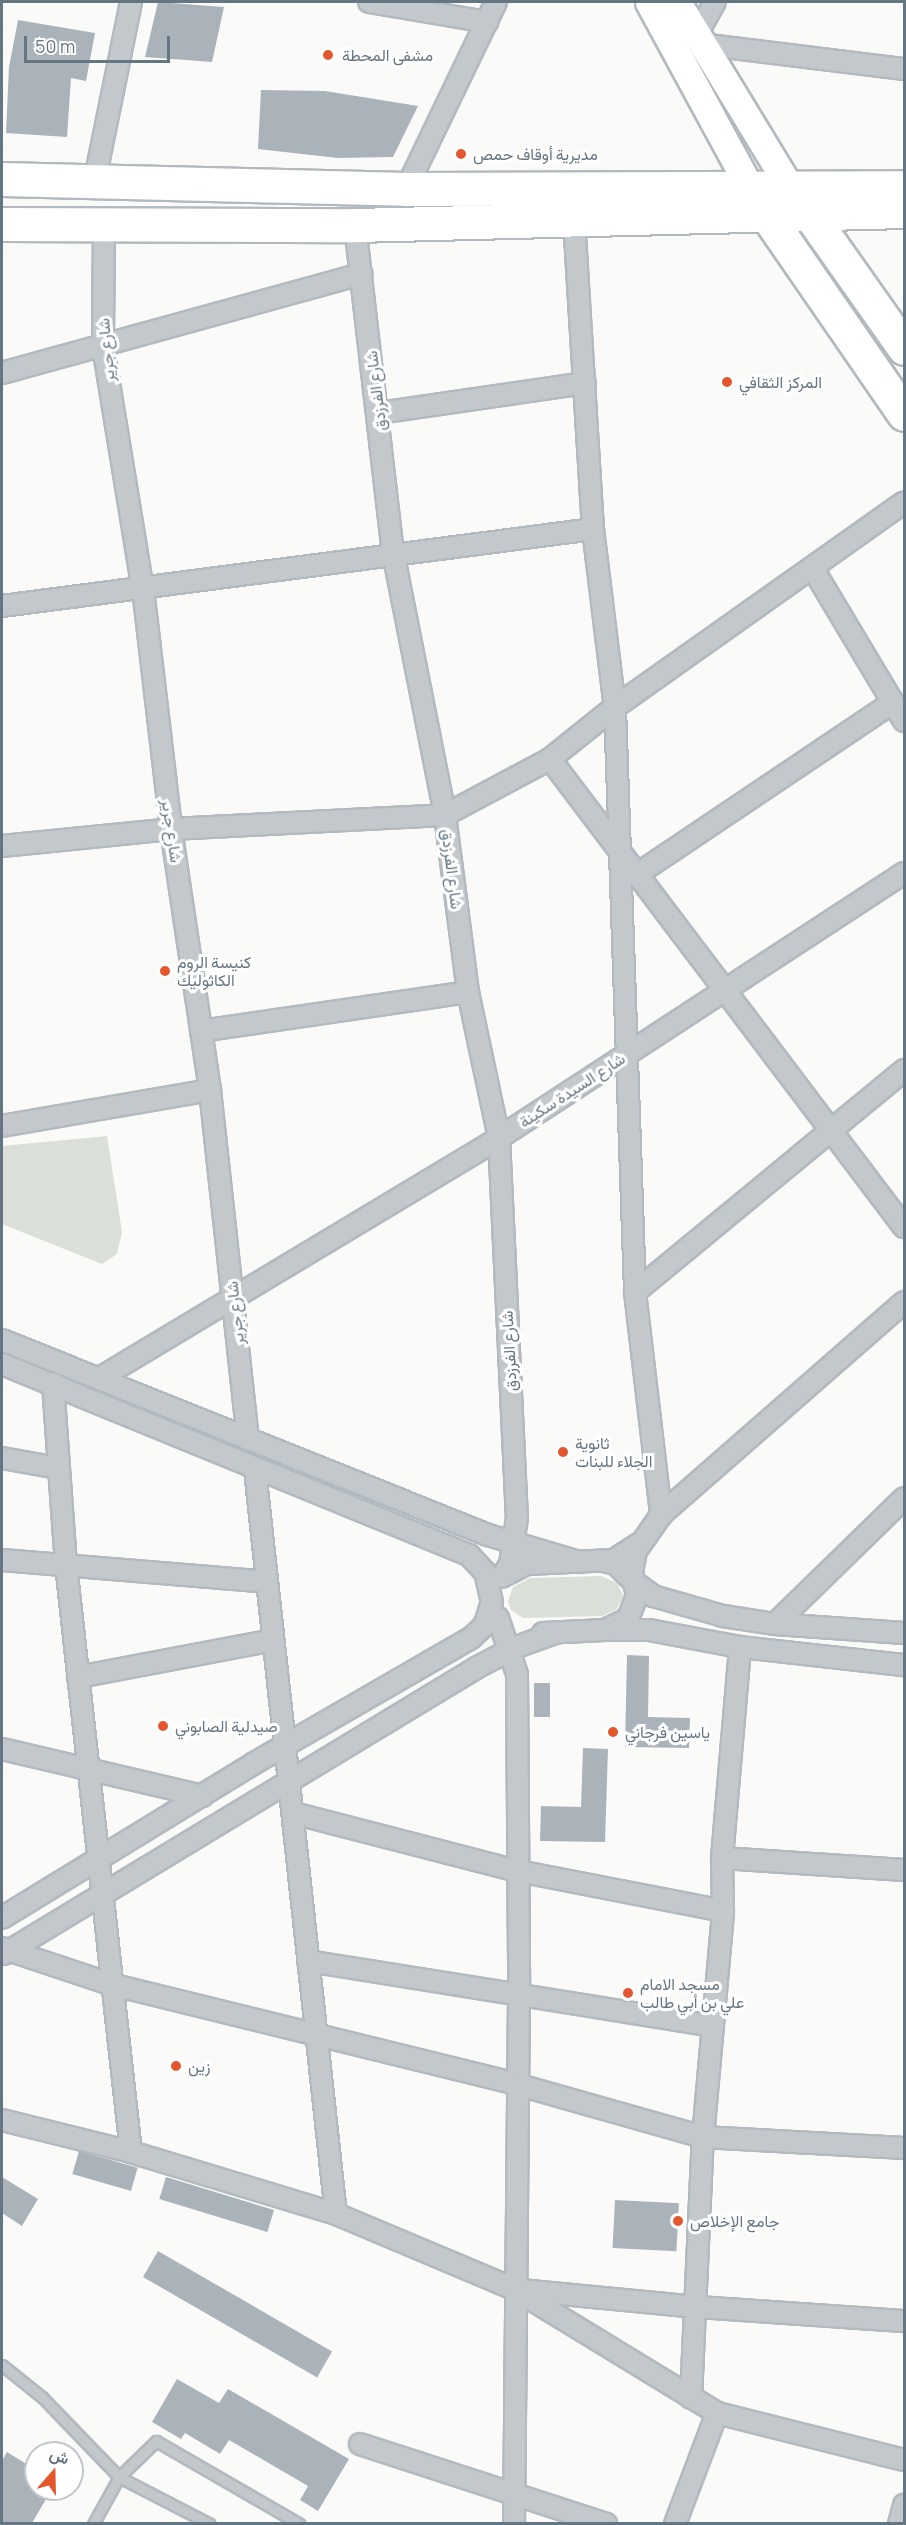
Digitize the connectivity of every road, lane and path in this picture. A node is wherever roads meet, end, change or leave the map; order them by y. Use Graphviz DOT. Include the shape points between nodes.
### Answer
graph roads {
  1 [pos="131,2"];
  2 [pos="369,2"];
  3 [pos="496,2"];
  4 [pos="649,2"];
  5 [pos="677,2"];
  6 [pos="715,2"];
  7 [pos="487,22"];
  8 [pos="698,40"];
  9 [pos="904,69"];
  10 [pos="2,179"];
  11 [pos="95,179"];
  12 [pos="904,188"];
  13 [pos="406,189"];
  14 [pos="800,200"];
  15 [pos="757,201"];
  16 [pos="904,211"];
  17 [pos="574,219"];
  18 [pos="104,223"];
  19 [pos="2,224"];
  20 [pos="355,225"];
  21 [pos="362,274"];
  22 [pos="103,346"];
  23 [pos="904,348"];
  24 [pos="2,373"];
  25 [pos="585,383"];
  26 [pos="379,413"];
  27 [pos="904,414"];
  28 [pos="904,502"];
  29 [pos="593,529"];
  30 [pos="395,554"];
  31 [pos="813,569"];
  32 [pos="143,589"];
  33 [pos="2,606"];
  34 [pos="893,702"];
  35 [pos="615,707"];
  36 [pos="904,721"];
  37 [pos="550,759"];
  38 [pos="445,815"];
  39 [pos="171,829"];
  40 [pos="2,846"];
  41 [pos="620,849"];
  42 [pos="904,873"];
  43 [pos="636,875"];
  44 [pos="726,988"];
  45 [pos="468,992"];
  46 [pos="201,1031"];
  47 [pos="627,1054"];
  48 [pos="904,1070"];
  49 [pos="210,1090"];
  50 [pos="2,1126"];
  51 [pos="830,1131"];
  52 [pos="499,1138"];
  53 [pos="904,1227"];
  54 [pos="634,1292"];
  55 [pos="233,1298"];
  56 [pos="904,1302"];
  57 [pos="2,1340"];
  58 [pos="2,1364"];
  59 [pos="100,1378"];
  60 [pos="52,1383"];
  61 [pos="248,1440"];
  62 [pos="2,1458"];
  63 [pos="57,1468"];
  64 [pos="255,1470"];
  65 [pos="904,1498"];
  66 [pos="662,1515"];
  67 [pos="517,1518"];
  68 [pos="643,1540"];
  69 [pos="515,1545"];
  70 [pos="548,1556"];
  71 [pos="2,1560"];
  72 [pos="603,1561"];
  73 [pos="579,1562"];
  74 [pos="66,1565"];
  75 [pos="502,1577"];
  76 [pos="267,1582"];
  77 [pos="634,1582"];
  78 [pos="495,1610"];
  79 [pos="776,1624"];
  80 [pos="605,1630"];
  81 [pos="904,1633"];
  82 [pos="550,1634"];
  83 [pos="273,1640"];
  84 [pos="740,1647"];
  85 [pos="511,1649"];
  86 [pos="904,1665"];
  87 [pos="516,1674"];
  88 [pos="78,1677"];
  89 [pos="285,1746"];
  90 [pos="2,1749"];
  91 [pos="88,1769"];
  92 [pos="289,1782"];
  93 [pos="203,1796"];
  94 [pos="293,1813"];
  95 [pos="722,1858"];
  96 [pos="100,1861"];
  97 [pos="518,1870"];
  98 [pos="904,1870"];
  99 [pos="103,1892"];
  100 [pos="723,1911"];
  101 [pos="2,1918"];
  102 [pos="4,1951"];
  103 [pos="308,1961"];
  104 [pos="110,1984"];
  105 [pos="519,1996"];
  106 [pos="713,2026"];
  107 [pos="315,2034"];
  108 [pos="516,2084"];
  109 [pos="2,2120"];
  110 [pos="703,2137"];
  111 [pos="904,2148"];
  112 [pos="131,2152"];
  113 [pos="336,2214"];
  114 [pos="514,2289"];
  115 [pos="698,2307"];
  116 [pos="904,2321"];
  117 [pos="2,2365"];
  118 [pos="692,2398"];
  119 [pos="717,2413"];
  120 [pos="360,2444"];
  121 [pos="904,2460"];
  122 [pos="119,2477"];
  123 [pos="514,2492"];
  124 [pos="904,2505"];
  125 [pos="93,2523"];
  126 [pos="210,2523"];
  127 [pos="300,2523"];
  128 [pos="514,2523"];
  129 [pos="606,2523"];
  130 [pos="675,2523"];
  131 [pos="899,2523"];
  1 -- 11 [label="street"];
  2 -- 7 [label="street"];
  3 -- 7 [label="street"];
  4 -- 15 [label="main road"];
  5 -- 8 [label="main road"];
  6 -- 8 [label="street"];
  7 -- 13 [label="street"];
  8 -- 9 [label="street"];
  8 -- 14 [label="main road"];
  10 -- 11 [label="highway"];
  11 -- 13 [label="highway"];
  12 -- 14 [label="highway"];
  13 -- 15 [label="highway"];
  14 -- 15 [label="highway"];
  14 -- 16 [label="highway"];
  14 -- 23 [label="highway"];
  15 -- 17 [label="highway"];
  15 -- 27 [label="highway"];
  17 -- 20 [label="highway"];
  17 -- 25 [label="street"];
  18 -- 19 [label="highway"];
  18 -- 20 [label="highway"];
  18 -- 22 [label="street, شارع جرير"];
  20 -- 21 [label="street, شارع الفرزدق"];
  21 -- 22 [label="street"];
  21 -- 26 [label="street, شارع الفرزدق"];
  22 -- 24 [label="street"];
  22 -- 32 [label="street, شارع جرير"];
  25 -- 26 [label="street"];
  25 -- 29 [label="street"];
  26 -- 30 [label="street, شارع الفرزدق"];
  28 -- 31 [label="street"];
  29 -- 30 [label="street"];
  29 -- 35 [label="street"];
  30 -- 32 [label="street"];
  30 -- 38 [label="street, شارع الفرزدق"];
  31 -- 34 [label="street"];
  31 -- 35 [label="street"];
  32 -- 33 [label="street"];
  32 -- 39 [label="street, شارع جرير"];
  34 -- 36 [label="street"];
  34 -- 43 [label="street"];
  35 -- 37 [label="street"];
  35 -- 41 [label="street"];
  37 -- 38 [label="street"];
  37 -- 41 [label="street"];
  38 -- 39 [label="street"];
  38 -- 45 [label="street, شارع الفرزدق"];
  39 -- 40 [label="street"];
  39 -- 46 [label="street, شارع جرير"];
  41 -- 43 [label="street"];
  41 -- 47 [label="street"];
  42 -- 44 [label="street, شارع السيدة سكينة"];
  43 -- 44 [label="street"];
  44 -- 47 [label="street, شارع السيدة سكينة"];
  44 -- 51 [label="street"];
  45 -- 46 [label="street"];
  45 -- 52 [label="street, شارع الفرزدق"];
  46 -- 49 [label="street, شارع جرير"];
  47 -- 52 [label="street, شارع السيدة سكينة"];
  47 -- 54 [label="street"];
  48 -- 51 [label="street"];
  49 -- 50 [label="street"];
  49 -- 55 [label="street, شارع جرير"];
  51 -- 53 [label="street"];
  51 -- 54 [label="street"];
  52 -- 55 [label="street, شارع السيدة سكينة"];
  52 -- 67 [label="street, شارع الفرزدق"];
  54 -- 66 [label="street"];
  55 -- 59 [label="street, شارع السيدة سكينة"];
  55 -- 61 [label="street, شارع جرير"];
  56 -- 66 [label="street"];
  57 -- 59 [label="street"];
  58 -- 60 [label="street"];
  59 -- 61 [label="street"];
  60 -- 63 [label="street"];
  60 -- 64 [label="street"];
  61 -- 69 [label="street"];
  62 -- 63 [label="street"];
  63 -- 74 [label="street"];
  64 -- 76 [label="street"];
  64 -- 78 [label="street" via="469,1555 485,1572"];
  65 -- 79 [label="street"];
  66 -- 68 [label="street"];
  67 -- 69 [label="street, شارع الفرزدق"];
  67 -- 70 [label="street" via="522,1535 533,1548"];
  68 -- 72 [label="street" via="621,1557"];
  68 -- 77 [label="street" via="632,1560"];
  69 -- 70 [label="street"];
  69 -- 75 [label="street, شارع الفرزدق"];
  70 -- 73 [label="street"];
  71 -- 74 [label="street"];
  72 -- 73 [label="street"];
  72 -- 77 [label="street" via="616,1564"];
  73 -- 75 [label="street" via="527,1564"];
  74 -- 76 [label="street"];
  74 -- 88 [label="street"];
  75 -- 78 [label="street, شارع الفرزدق"];
  76 -- 83 [label="street"];
  77 -- 79 [label="street" via="653,1596 680,1605"];
  77 -- 80 [label="street" via="638,1596 628,1619"];
  78 -- 82 [label="street" via="519,1632"];
  78 -- 85 [label="street"];
  78 -- 89 [label="street, شارع الفرزدق" via="471,1638"];
  79 -- 81 [label="street"];
  80 -- 82 [label="street"];
  80 -- 84 [label="street" via="649,1630"];
  82 -- 85 [label="street"];
  82 -- 87 [label="street" via="527,1650"];
  83 -- 88 [label="street"];
  83 -- 89 [label="street"];
  84 -- 86 [label="street"];
  84 -- 95 [label="street"];
  85 -- 87 [label="street"];
  85 -- 92 [label="street"];
  87 -- 97 [label="street"];
  88 -- 91 [label="street"];
  89 -- 92 [label="street"];
  89 -- 93 [label="street, شارع الفرزدق"];
  90 -- 91 [label="street"];
  91 -- 93 [label="street"];
  91 -- 96 [label="street"];
  92 -- 94 [label="street"];
  92 -- 99 [label="street"];
  93 -- 96 [label="street, شارع الفرزدق"];
  94 -- 97 [label="street"];
  94 -- 103 [label="street"];
  95 -- 98 [label="street"];
  95 -- 100 [label="street"];
  96 -- 99 [label="street"];
  96 -- 101 [label="street, شارع الفرزدق"];
  97 -- 100 [label="street"];
  97 -- 105 [label="street"];
  99 -- 102 [label="street"];
  99 -- 104 [label="street"];
  100 -- 106 [label="street"];
  102 -- 104 [label="street"];
  103 -- 105 [label="street"];
  103 -- 107 [label="street"];
  104 -- 107 [label="street"];
  104 -- 112 [label="street"];
  105 -- 106 [label="street"];
  105 -- 108 [label="street"];
  106 -- 110 [label="street"];
  107 -- 108 [label="street"];
  107 -- 113 [label="street"];
  108 -- 110 [label="street"];
  108 -- 114 [label="street"];
  109 -- 112 [label="street"];
  110 -- 111 [label="street"];
  110 -- 115 [label="street"];
  112 -- 113 [label="street"];
  113 -- 114 [label="street"];
  114 -- 115 [label="street"];
  114 -- 118 [label="street"];
  114 -- 123 [label="street"];
  115 -- 116 [label="street"];
  115 -- 118 [label="street"];
  117 -- 122 [label="lane" via="42,2397"];
  118 -- 119 [label="street"];
  119 -- 121 [label="street"];
  119 -- 130 [label="street"];
  120 -- 123 [label="street"];
  122 -- 125 [label="lane"];
  122 -- 126 [label="lane"];
  122 -- 127 [label="lane" via="156,2441"];
  123 -- 128 [label="street"];
  123 -- 129 [label="street"];
  124 -- 131 [label="street"];
}
